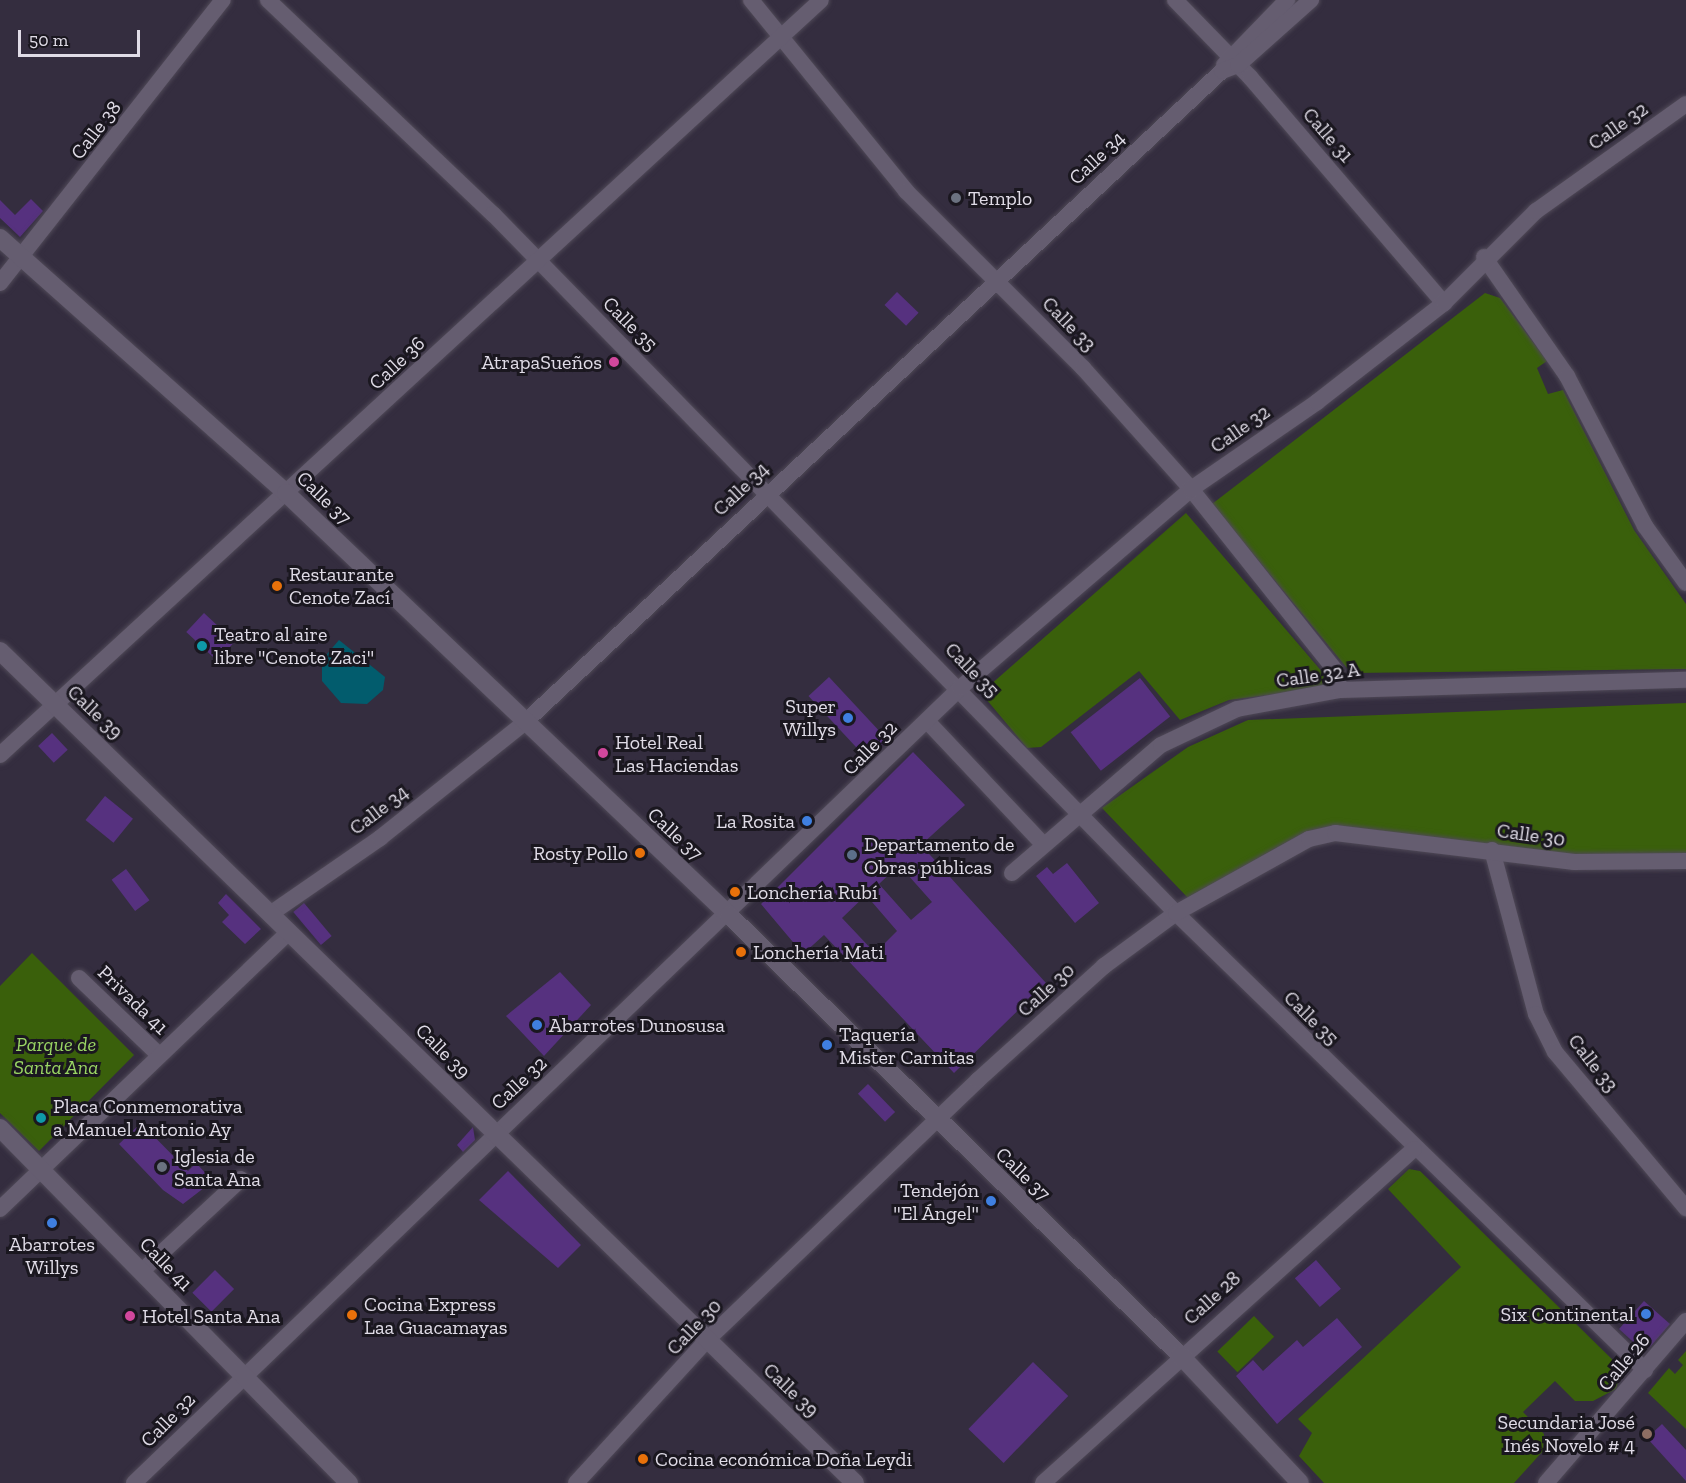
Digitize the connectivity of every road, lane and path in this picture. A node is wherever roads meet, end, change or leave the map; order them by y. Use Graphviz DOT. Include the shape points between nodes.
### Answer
graph roads {
  1 [pos="223,0"];
  2 [pos="268,0"];
  3 [pos="751,0"];
  4 [pos="821,0"];
  5 [pos="1175,0"];
  6 [pos="1287,0"];
  7 [pos="1311,0"];
  8 [pos="782,37"];
  9 [pos="1229,64"];
  10 [pos="1686,104"];
  11 [pos="0,238"];
  12 [pos="1484,257"];
  13 [pos="22,259"];
  14 [pos="538,261"];
  15 [pos="996,280"];
  16 [pos="0,284"];
  17 [pos="1444,303"];
  18 [pos="1191,489"];
  19 [pos="768,492"];
  20 [pos="286,493"];
  21 [pos="1686,583"];
  22 [pos="0,651"];
  23 [pos="1686,680"];
  24 [pos="960,688"];
  25 [pos="1340,690"];
  26 [pos="53,703"];
  27 [pos="927,721"];
  28 [pos="524,723"];
  29 [pos="0,755"];
  30 [pos="1078,813"];
  31 [pos="1044,845"];
  32 [pos="1492,850"];
  33 [pos="1686,861"];
  34 [pos="1012,873"];
  35 [pos="270,914"];
  36 [pos="1176,914"];
  37 [pos="729,915"];
  38 [pos="289,932"];
  39 [pos="79,978"];
  40 [pos="158,1053"];
  41 [pos="936,1122"];
  42 [pos="0,1128"];
  43 [pos="495,1136"];
  44 [pos="1414,1149"];
  45 [pos="40,1168"];
  46 [pos="241,1179"];
  47 [pos="1686,1208"];
  48 [pos="0,1209"];
  49 [pos="142,1271"];
  50 [pos="1685,1323"];
  51 [pos="707,1340"];
  52 [pos="1180,1355"];
  53 [pos="1645,1370"];
  54 [pos="242,1376"];
  55 [pos="134,1483"];
  56 [pos="350,1483"];
  57 [pos="576,1483"];
  58 [pos="855,1483"];
  59 [pos="1043,1483"];
  60 [pos="1300,1483"];
  61 [pos="1546,1483"];
  1 -- 13 [label="street, Calle 38"];
  2 -- 14 [label="street, Calle 35"];
  3 -- 8 [label="street, Calle 33"];
  4 -- 8 [label="street, Calle 36"];
  5 -- 9 [label="street, Calle 31"];
  6 -- 9 [label="street, Calle 34"];
  7 -- 9 [label="street, Calle 34"];
  8 -- 14 [label="street, Calle 36"];
  8 -- 15 [label="street, Calle 33" via="906,191"];
  9 -- 15 [label="street, Calle 34"];
  9 -- 17 [label="street, Calle 31"];
  10 -- 12 [label="street, Calle 32" via="1536,211"];
  11 -- 13 [label="street, Calle 37"];
  12 -- 17 [label="street, Calle 32"];
  12 -- 21 [label="street" via="1561,366 1645,526"];
  13 -- 16 [label="street, Calle 38"];
  13 -- 20 [label="street, Calle 37"];
  14 -- 19 [label="street, Calle 35"];
  14 -- 20 [label="street, Calle 36"];
  15 -- 18 [label="street, Calle 33"];
  15 -- 19 [label="street, Calle 34"];
  17 -- 18 [label="street, Calle 32" via="1317,402"];
  18 -- 24 [label="street, Calle 32"];
  18 -- 25 [label="street, Calle 33" via="1336,671"];
  19 -- 24 [label="street, Calle 35"];
  19 -- 28 [label="street, Calle 34"];
  20 -- 26 [label="street, Calle 36"];
  20 -- 28 [label="street, Calle 37"];
  22 -- 26 [label="street, Calle 39"];
  23 -- 25 [label="street, Calle 32 A"];
  24 -- 27 [label="street, Calle 32"];
  24 -- 30 [label="street, Calle 35"];
  25 -- 30 [label="street, Calle 32 A" via="1203,721 1161,745"];
  26 -- 29 [label="street, Calle 36"];
  26 -- 35 [label="street, Calle 39"];
  27 -- 31 [label="street"];
  27 -- 37 [label="street, Calle 32"];
  28 -- 35 [label="street, Calle 34" via="380,838"];
  28 -- 37 [label="street, Calle 37"];
  30 -- 31 [label="street, Calle 32 A"];
  30 -- 36 [label="street, Calle 35"];
  31 -- 34 [label="street, Calle 32 A"];
  32 -- 33 [label="street, Calle 30" via="1574,861"];
  32 -- 36 [label="street, Calle 30" via="1335,833 1309,839"];
  32 -- 47 [label="street, Calle 33" via="1536,1014 1555,1052"];
  35 -- 38 [label="street, Calle 39"];
  36 -- 41 [label="street, Calle 30" via="1104,966"];
  36 -- 44 [label="street, Calle 35"];
  37 -- 41 [label="street, Calle 37"];
  37 -- 43 [label="street, Calle 32"];
  38 -- 40 [label="street"];
  38 -- 43 [label="street, Calle 39"];
  39 -- 40 [label="street, Privada 41"];
  40 -- 45 [label="street"];
  41 -- 51 [label="street, Calle 30"];
  41 -- 52 [label="street, Calle 37"];
  42 -- 45 [label="street, Calle 41"];
  43 -- 51 [label="street, Calle 39"];
  43 -- 54 [label="street, Calle 32"];
  44 -- 52 [label="street, Calle 28"];
  44 -- 53 [label="street, Calle 35"];
  45 -- 48 [label="street"];
  45 -- 49 [label="street, Calle 41"];
  46 -- 49 [label="street"];
  49 -- 54 [label="street, Calle 41"];
  50 -- 53 [label="street, Calle 26"];
  51 -- 57 [label="street, Calle 30"];
  51 -- 58 [label="street, Calle 39"];
  52 -- 59 [label="street, Calle 28"];
  52 -- 60 [label="street, Calle 37"];
  53 -- 61 [label="street, Calle 26"];
  54 -- 55 [label="street, Calle 32"];
  54 -- 56 [label="street, Calle 41"];
}
